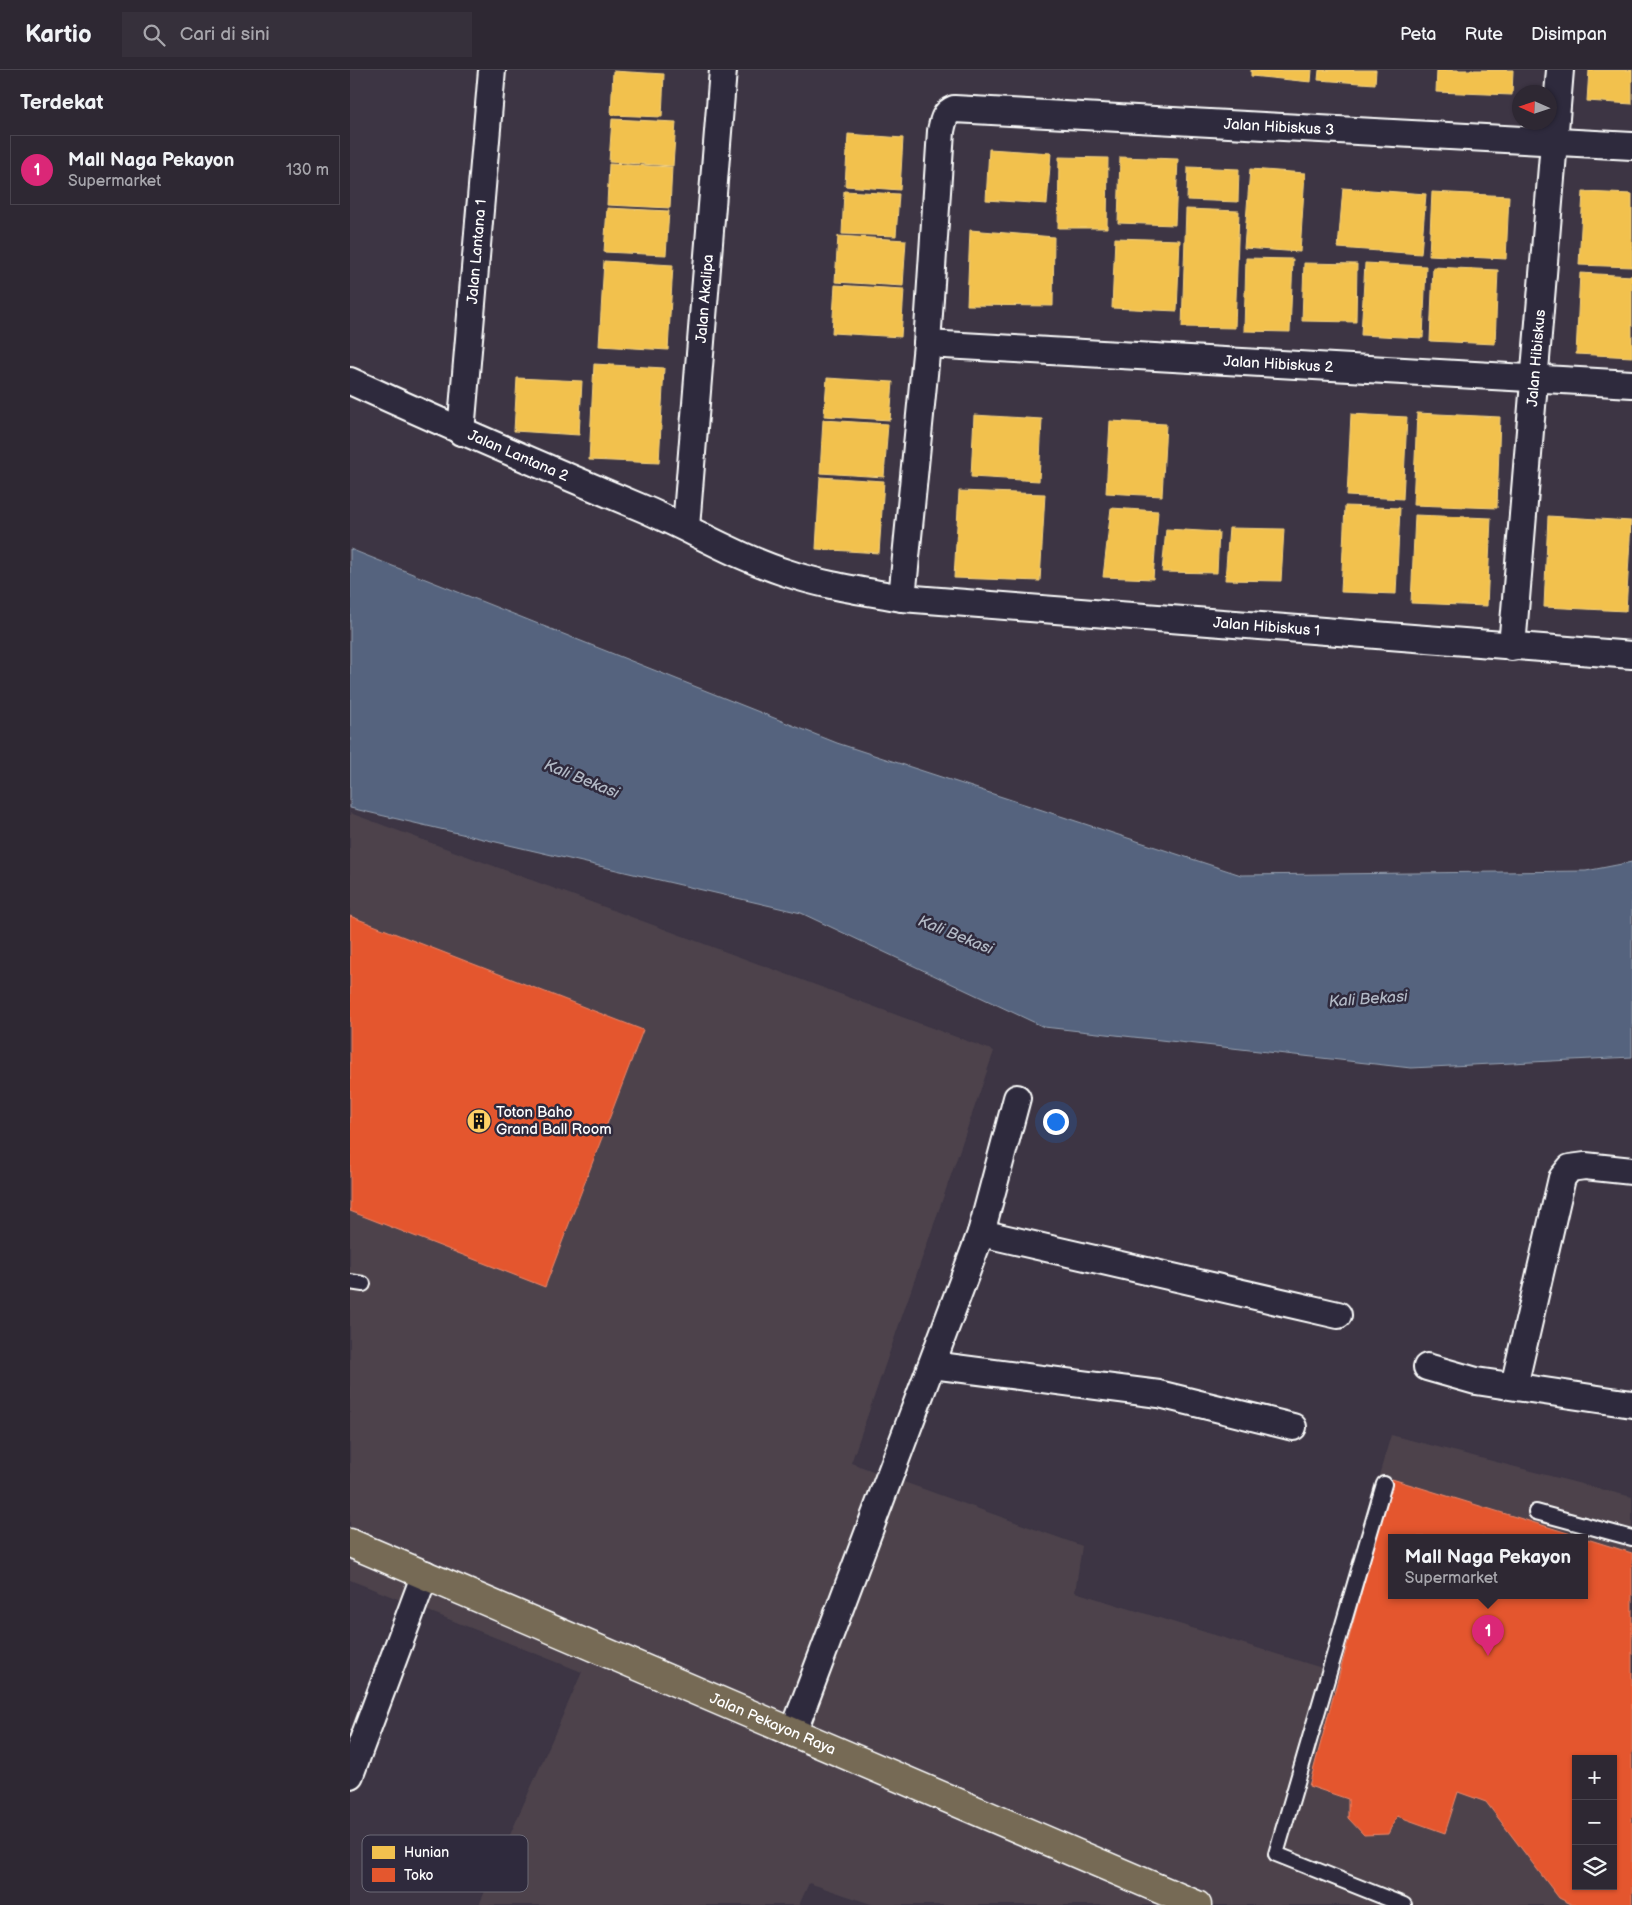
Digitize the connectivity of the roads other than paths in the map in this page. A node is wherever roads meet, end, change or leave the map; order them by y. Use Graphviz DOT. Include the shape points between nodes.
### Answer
graph roads {
  1 [pos="492,70"];
  2 [pos="723,70"];
  3 [pos="1560,70"];
  4 [pos="1554,142"];
  5 [pos="1632,146"];
  6 [pos="927,344"];
  7 [pos="1534,378"];
  8 [pos="350,381"];
  9 [pos="1632,384"];
  10 [pos="461,432"];
  11 [pos="686,527"];
  12 [pos="902,598"];
  13 [pos="1512,647"];
  14 [pos="1632,655"];
  15 [pos="1017,1098"];
  16 [pos="1632,1171"];
  17 [pos="981,1233"];
  18 [pos="1338,1315"];
  19 [pos="932,1365"];
  20 [pos="1427,1367"];
  21 [pos="1514,1386"];
  22 [pos="1632,1404"];
  23 [pos="1293,1426"];
  24 [pos="1384,1484"];
  25 [pos="1536,1512"];
  26 [pos="1632,1538"];
  27 [pos="350,1543"];
  28 [pos="425,1574"];
  29 [pos="793,1733"];
  30 [pos="350,1775"];
  31 [pos="1400,1904"];
  32 [pos="1197,1905"];
  1 -- 10 [label="street, Jalan Lantana 1"];
  2 -- 11 [label="street, Jalan Akalipa"];
  3 -- 4 [label="street, Jalan Hibiskus"];
  4 -- 5 [label="street, Jalan Hibiskus 3"];
  4 -- 6 [label="street, Jalan Hibiskus 3" via="954,109 944,118 941,131"];
  4 -- 7 [label="street, Jalan Hibiskus"];
  6 -- 7 [label="street, Jalan Hibiskus 2"];
  6 -- 12 [label="street"];
  7 -- 9 [label="street, Jalan Hibiskus 2"];
  7 -- 13 [label="street, Jalan Hibiskus"];
  8 -- 10 [label="street, Jalan Lantana 2"];
  10 -- 11 [label="street, Jalan Lantana 2"];
  11 -- 12 [label="street, Jalan Lantana 2" via="741,556 788,573 830,585"];
  12 -- 13 [label="street, Jalan Hibiskus 1"];
  13 -- 14 [label="street, Jalan Hibiskus 1"];
  15 -- 17 [label="street"];
  16 -- 21 [label="street" via="1585,1166 1570,1168 1562,1178"];
  17 -- 18 [label="street"];
  17 -- 19 [label="street"];
  19 -- 23 [label="street" via="1159,1394"];
  19 -- 29 [label="street"];
  20 -- 21 [label="street" via="1455,1376"];
  21 -- 22 [label="street"];
  24 -- 31 [label="lane" via="1276,1854"];
  25 -- 26 [label="lane"];
  27 -- 28 [label="main road, Jalan Pekayon Raya"];
  28 -- 29 [label="main road, Jalan Pekayon Raya"];
  28 -- 30 [label="street"];
  29 -- 32 [label="main road, Jalan Pekayon Raya"];
}
